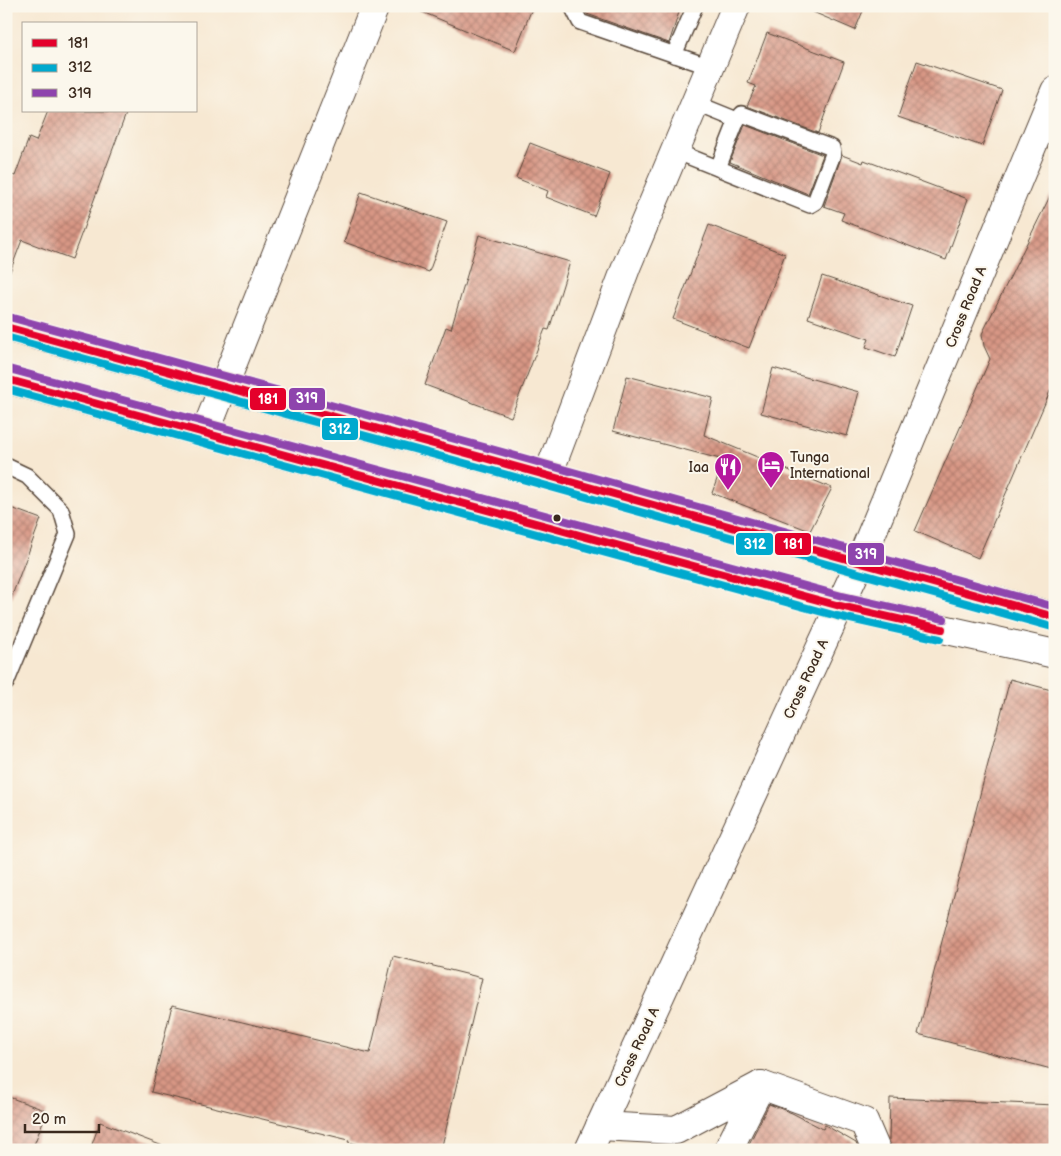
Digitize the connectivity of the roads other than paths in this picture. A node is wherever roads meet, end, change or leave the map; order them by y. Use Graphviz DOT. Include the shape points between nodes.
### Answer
graph roads {
  1 [pos="375,6"];
  2 [pos="572,6"];
  3 [pos="695,6"];
  4 [pos="736,6"];
  5 [pos="674,55"];
  6 [pos="710,67"];
  7 [pos="1055,91"];
  8 [pos="695,103"];
  9 [pos="737,120"];
  10 [pos="675,151"];
  11 [pos="718,168"];
  12 [pos="6,328"];
  13 [pos="6,379"];
  14 [pos="222,388"];
  15 [pos="205,433"];
  16 [pos="6,466"];
  17 [pos="548,475"];
  18 [pos="859,564"];
  19 [pos="840,606"];
  20 [pos="1055,617"];
  21 [pos="1055,654"];
  22 [pos="6,683"];
  23 [pos="761,1085"];
  24 [pos="595,1138"];
  25 [pos="728,1150"];
  26 [pos="876,1150"];
  1 -- 14 [label="street"];
  2 -- 5 [label="lane" via="580,22"];
  3 -- 5 [label="lane"];
  4 -- 6 [label="street"];
  5 -- 6 [label="lane"];
  6 -- 8 [label="street"];
  7 -- 18 [label="street, Cross Road A"];
  8 -- 9 [label="lane"];
  8 -- 10 [label="street"];
  9 -- 11 [label="lane"];
  9 -- 11 [label="lane" via="742,114 832,148 833,154 815,202 810,205"];
  10 -- 11 [label="lane"];
  10 -- 17 [label="street" via="627,265"];
  12 -- 14 [label="street"];
  13 -- 15 [label="street"];
  14 -- 15 [label="street"];
  14 -- 17 [label="street"];
  15 -- 19 [label="street"];
  16 -- 22 [label="lane" via="27,476 61,510 68,534"];
  17 -- 18 [label="street"];
  18 -- 19 [label="street, Cross Road A"];
  18 -- 20 [label="street"];
  19 -- 21 [label="street"];
  19 -- 24 [label="street, Cross Road A"];
  23 -- 24 [label="street" via="676,1130"];
  23 -- 25 [label="street"];
  23 -- 26 [label="street" via="864,1122"];
}
